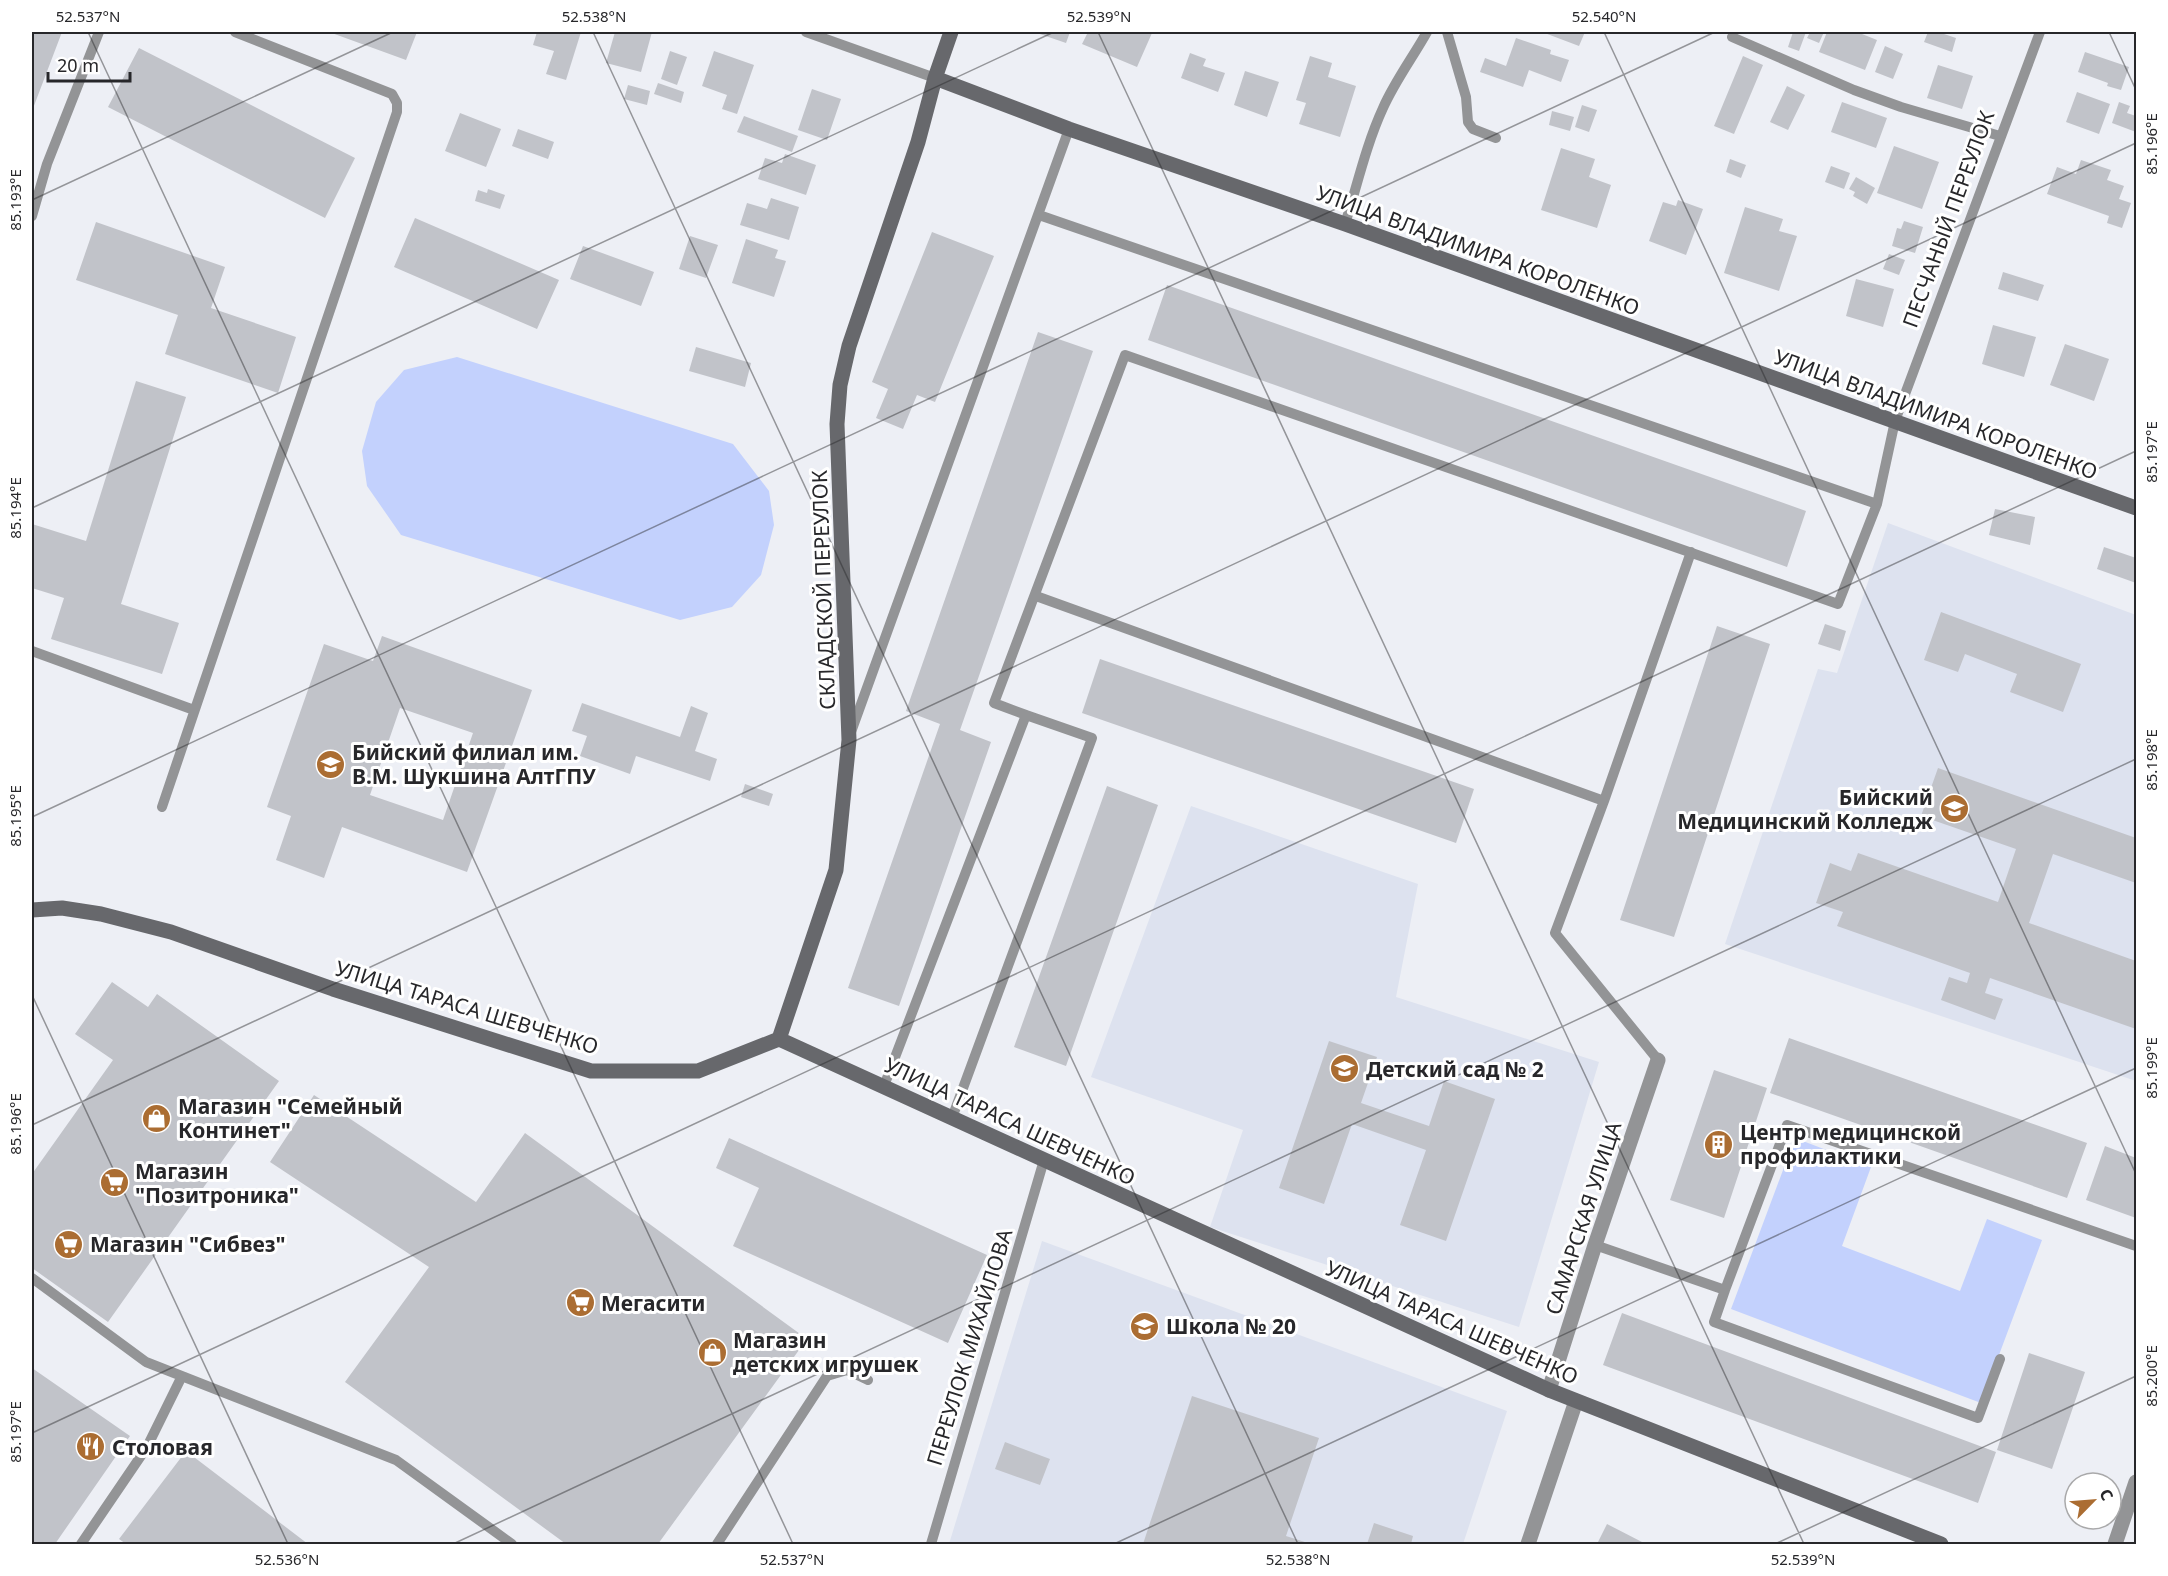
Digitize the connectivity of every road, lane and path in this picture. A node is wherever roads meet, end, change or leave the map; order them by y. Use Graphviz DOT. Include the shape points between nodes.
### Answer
graph roads {
  1 [pos="99,32"];
  2 [pos="235,32"];
  3 [pos="806,32"];
  4 [pos="951,32"];
  5 [pos="1428,32"];
  6 [pos="1447,32"];
  7 [pos="2040,32"];
  8 [pos="1732,37"];
  9 [pos="935,78"];
  10 [pos="1069,129"];
  11 [pos="2000,136"];
  12 [pos="1496,138"];
  13 [pos="1039,215"];
  14 [pos="32,216"];
  15 [pos="1345,224"];
  16 [pos="1895,421"];
  17 [pos="1877,504"];
  18 [pos="2136,508"];
  19 [pos="1691,552"];
  20 [pos="1036,596"];
  21 [pos="32,651"];
  22 [pos="194,710"];
  23 [pos="1026,715"];
  24 [pos="849,740"];
  25 [pos="1604,801"];
  26 [pos="162,807"];
  27 [pos="32,910"];
  28 [pos="779,1039"];
  29 [pos="1658,1060"];
  30 [pos="884,1086"];
  31 [pos="952,1118"];
  32 [pos="1044,1160"];
  33 [pos="1595,1245"];
  34 [pos="2136,1246"];
  35 [pos="32,1278"];
  36 [pos="1725,1290"];
  37 [pos="2000,1359"];
  38 [pos="182,1376"];
  39 [pos="868,1380"];
  40 [pos="1549,1390"];
  41 [pos="1576,1401"];
  42 [pos="2136,1482"];
  43 [pos="81,1545"];
  44 [pos="512,1545"];
  45 [pos="717,1545"];
  46 [pos="931,1545"];
  47 [pos="1528,1545"];
  48 [pos="1941,1545"];
  49 [pos="2115,1545"];
  1 -- 14 [label="lane" via="47,164"];
  2 -- 22 [label="lane" via="392,94 397,112"];
  3 -- 9 [label="lane, УЛИЦА ВЛАДИМИРА КОРОЛЕНКО"];
  4 -- 9 [label="street, СКЛАДСКОЙ ПЕРЕУЛОК"];
  5 -- 15 [label="lane" via="1382,111"];
  6 -- 12 [label="lane" via="1466,97 1468,122 1473,129"];
  7 -- 11 [label="lane, ПЕСЧАНЫЙ ПЕРЕУЛОК"];
  8 -- 11 [label="lane" via="1854,90"];
  9 -- 10 [label="street, УЛИЦА ВЛАДИМИРА КОРОЛЕНКО"];
  9 -- 24 [label="street, СКЛАДСКОЙ ПЕРЕУЛОК" via="840,385 837,424"];
  10 -- 13 [label="lane"];
  10 -- 15 [label="street, УЛИЦА ВЛАДИМИРА КОРОЛЕНКО"];
  11 -- 16 [label="lane, ПЕСЧАНЫЙ ПЕРЕУЛОК"];
  13 -- 17 [label="lane"];
  13 -- 24 [label="lane"];
  15 -- 16 [label="street, УЛИЦА ВЛАДИМИРА КОРОЛЕНКО"];
  16 -- 17 [label="lane, ПЕСЧАНЫЙ ПЕРЕУЛОК"];
  16 -- 18 [label="street, УЛИЦА ВЛАДИМИРА КОРОЛЕНКО"];
  17 -- 19 [label="lane, ПЕСЧАНЫЙ ПЕРЕУЛОК" via="1838,604"];
  19 -- 20 [label="lane" via="1125,355"];
  19 -- 25 [label="lane"];
  20 -- 23 [label="lane" via="994,703"];
  20 -- 25 [label="lane"];
  21 -- 22 [label="lane"];
  22 -- 26 [label="lane"];
  23 -- 30 [label="lane"];
  23 -- 31 [label="lane" via="1092,738"];
  24 -- 28 [label="street, СКЛАДСКОЙ ПЕРЕУЛОК" via="836,870"];
  25 -- 29 [label="lane" via="1555,933"];
  27 -- 28 [label="street, УЛИЦА ТАРАСА ШЕВЧЕНКО" via="82,911 171,932 333,989 591,1071 698,1071"];
  28 -- 30 [label="street, УЛИЦА ТАРАСА ШЕВЧЕНКО"];
  29 -- 33 [label="street, САМАРСКАЯ УЛИЦА"];
  30 -- 31 [label="street, УЛИЦА ТАРАСА ШЕВЧЕНКО"];
  31 -- 32 [label="street, УЛИЦА ТАРАСА ШЕВЧЕНКО"];
  32 -- 40 [label="street, УЛИЦА ТАРАСА ШЕВЧЕНКО"];
  32 -- 46 [label="lane, ПЕРЕУЛОК МИХАЙЛОВА"];
  33 -- 36 [label="lane"];
  33 -- 40 [label="street, САМАРСКАЯ УЛИЦА"];
  34 -- 36 [label="lane" via="1787,1125"];
  35 -- 38 [label="lane" via="146,1362"];
  36 -- 37 [label="lane" via="1714,1322 1978,1418"];
  38 -- 43 [label="lane" via="147,1447"];
  38 -- 44 [label="lane" via="396,1460"];
  39 -- 45 [label="lane" via="847,1370 827,1376"];
  40 -- 41 [label="street, УЛИЦА ТАРАСА ШЕВЧЕНКО"];
  41 -- 47 [label="street"];
  41 -- 48 [label="street, УЛИЦА ТАРАСА ШЕВЧЕНКО"];
  42 -- 49 [label="street"];
}
